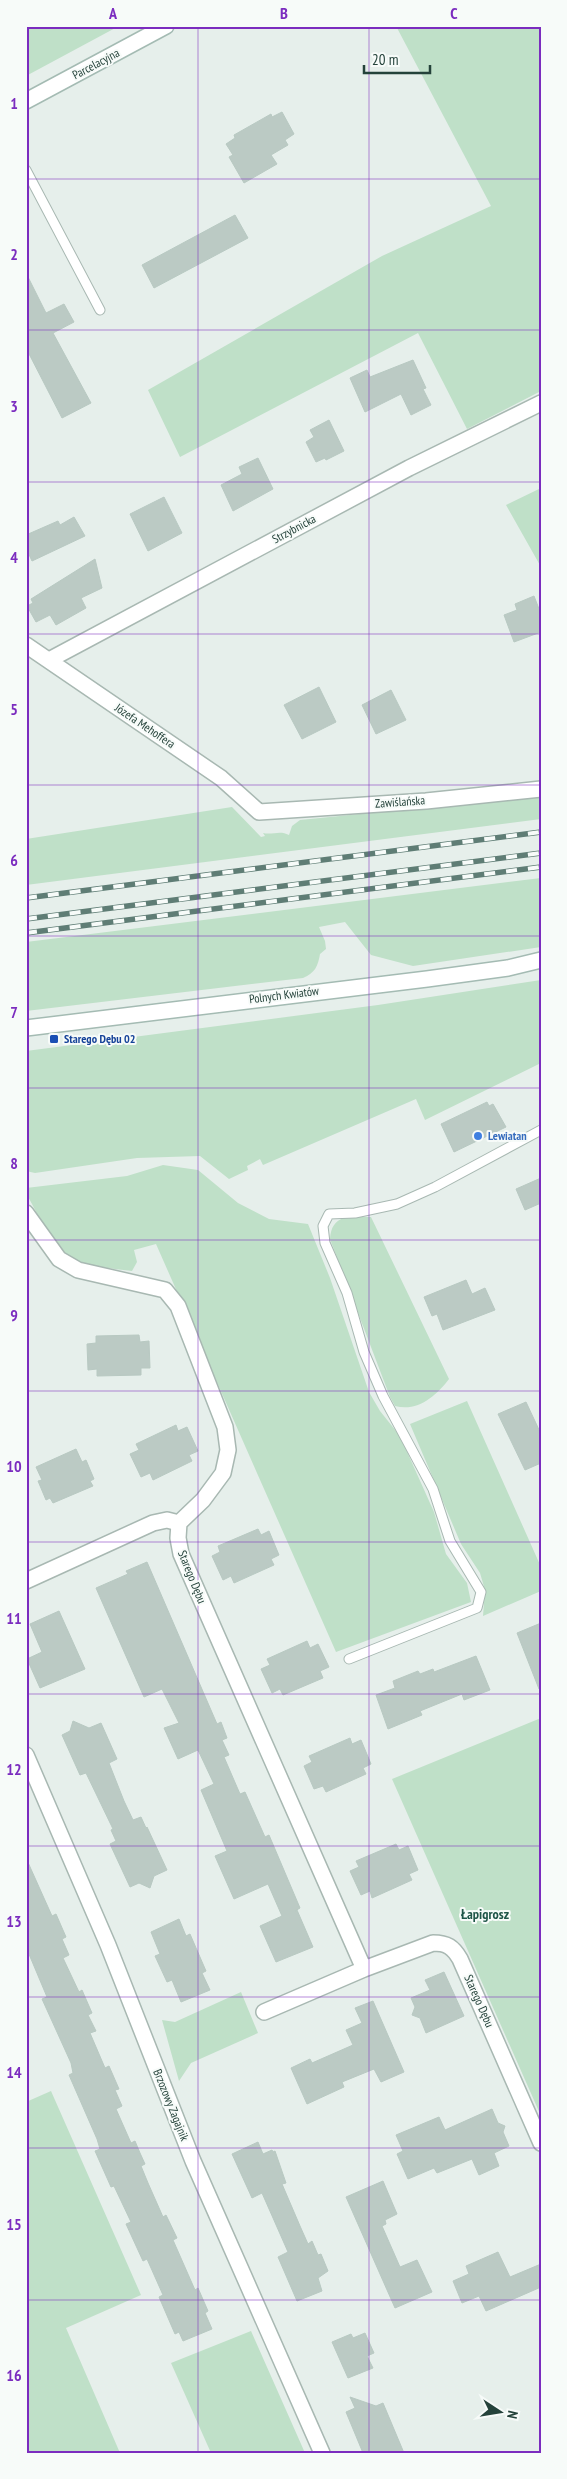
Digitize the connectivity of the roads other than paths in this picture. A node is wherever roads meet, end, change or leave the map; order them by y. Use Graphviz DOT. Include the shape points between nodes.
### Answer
graph roads {
  1 [pos="166,26"];
  2 [pos="26,101"];
  3 [pos="26,170"];
  4 [pos="100,310"];
  5 [pos="541,403"];
  6 [pos="26,645"];
  7 [pos="49,660"];
  8 [pos="541,789"];
  9 [pos="259,812"];
  10 [pos="541,960"];
  11 [pos="26,1028"];
  12 [pos="541,1130"];
  13 [pos="26,1213"];
  14 [pos="179,1523"];
  15 [pos="26,1581"];
  16 [pos="349,1659"];
  17 [pos="26,1755"];
  18 [pos="364,1969"];
  19 [pos="264,2012"];
  20 [pos="541,2142"];
  21 [pos="322,2453"];
  1 -- 2 [label="street, Parcelacyjna"];
  3 -- 4 [label="lane"];
  5 -- 7 [label="street, Strzybnicka" via="409,468"];
  6 -- 7 [label="street, Józefa Mehoffera"];
  7 -- 9 [label="street, Józefa Mehoffera" via="221,778"];
  8 -- 9 [label="street, Zawiślańska"];
  10 -- 11 [label="street, Polnych Kwiatów" via="427,979"];
  12 -- 16 [label="lane" via="397,1204 355,1213 329,1214 323,1226 325,1243 347,1294 364,1352 382,1396 433,1489 450,1541 481,1592 477,1608"];
  13 -- 14 [label="street" via="59,1260 78,1270 165,1290 178,1306 225,1427 228,1450 223,1473 203,1500"];
  14 -- 15 [label="street" via="167,1520 154,1523"];
  14 -- 18 [label="street, Starego Dębu" via="181,1554"];
  17 -- 21 [label="street, Brzozowy Zagajnik" via="108,1945 193,2161"];
  18 -- 19 [label="street, Starego Dębu"];
  18 -- 20 [label="street, Starego Dębu" via="433,1943 444,1943 453,1948"];
}
